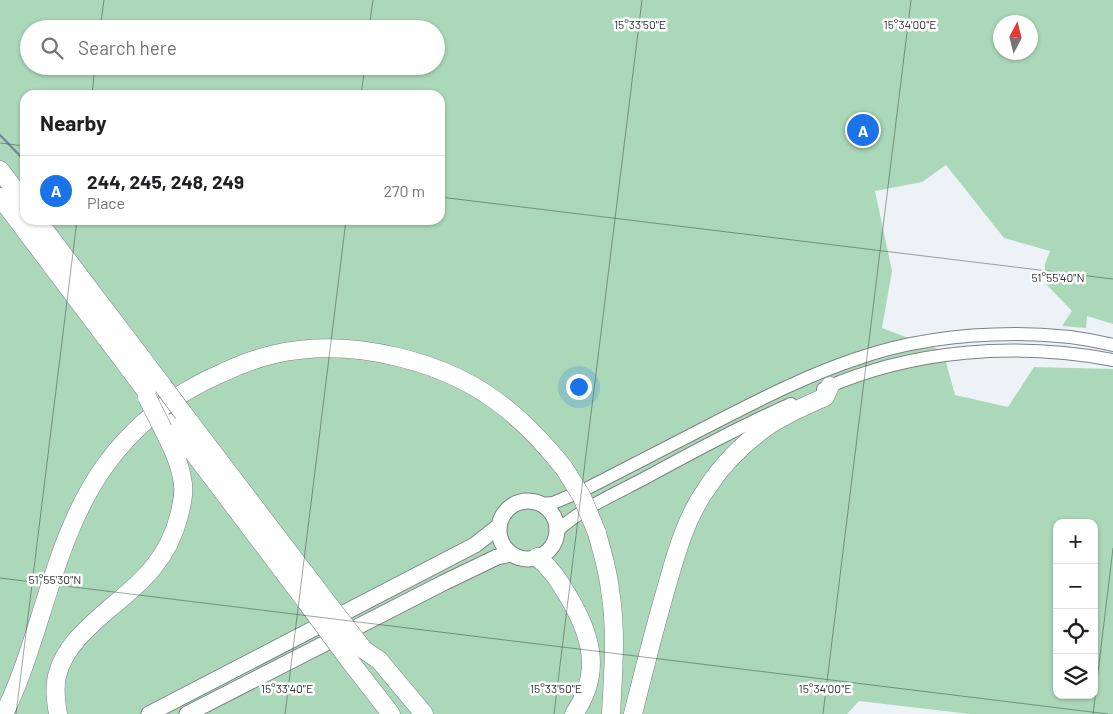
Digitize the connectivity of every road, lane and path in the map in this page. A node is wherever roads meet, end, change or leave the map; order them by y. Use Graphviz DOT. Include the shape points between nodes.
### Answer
graph roads {
  1 [pos="0,170"];
  2 [pos="0,196"];
  3 [pos="20,196"];
  4 [pos="20,222"];
  5 [pos="22,225"];
  6 [pos="41,225"];
  7 [pos="1113,345"];
  8 [pos="1113,360"];
  9 [pos="830,386"];
  10 [pos="151,392"];
  11 [pos="172,422"];
  12 [pos="541,504"];
  13 [pos="499,526"];
  14 [pos="557,531"];
  15 [pos="511,554"];
  16 [pos="537,557"];
  17 [pos="356,655"];
  18 [pos="4,714"];
  19 [pos="58,714"];
  20 [pos="150,714"];
  21 [pos="187,714"];
  22 [pos="390,714"];
  23 [pos="411,714"];
  24 [pos="424,714"];
  25 [pos="574,714"];
  26 [pos="611,714"];
  27 [pos="633,714"];
  1 -- 3 [label="highway"];
  2 -- 4 [label="highway"];
  5 -- 10 [label="highway"];
  6 -- 10 [label="highway"];
  7 -- 12 [label="main road" via="1038,334 968,335 856,358 796,382 584,490"];
  8 -- 9 [label="main road" via="1038,351 970,352 887,367"];
  9 -- 14 [label="main road" via="686,456 576,516"];
  9 -- 27 [label="highway" via="825,397 765,428 706,488 675,557"];
  10 -- 11 [label="highway, bridge"];
  10 -- 11 [label="highway, bridge"];
  11 -- 17 [label="highway, bridge"];
  11 -- 19 [label="highway" via="183,481 181,509 173,538 149,574 68,650 55,683"];
  12 -- 13 [label="main road" via="528,500 514,504 504,513"];
  12 -- 14 [label="main road" via="551,512"];
  13 -- 15 [label="main road" via="502,544"];
  13 -- 20 [label="main road" via="475,545"];
  14 -- 16 [label="main road" via="551,547"];
  15 -- 16 [label="main road" via="519,558"];
  15 -- 21 [label="main road" via="497,557 443,583"];
  16 -- 25 [label="highway" via="557,579 584,626 592,655 589,682"];
  17 -- 22 [label="highway"];
  17 -- 23 [label="highway"];
  17 -- 24 [label="highway" via="379,660"];
  18 -- 26 [label="highway, bridge" via="24,666 69,531 104,468 142,423 185,391 245,363 297,350 356,349 400,356 453,376 500,404 535,435 564,468 597,533 606,567 613,615"];
}
